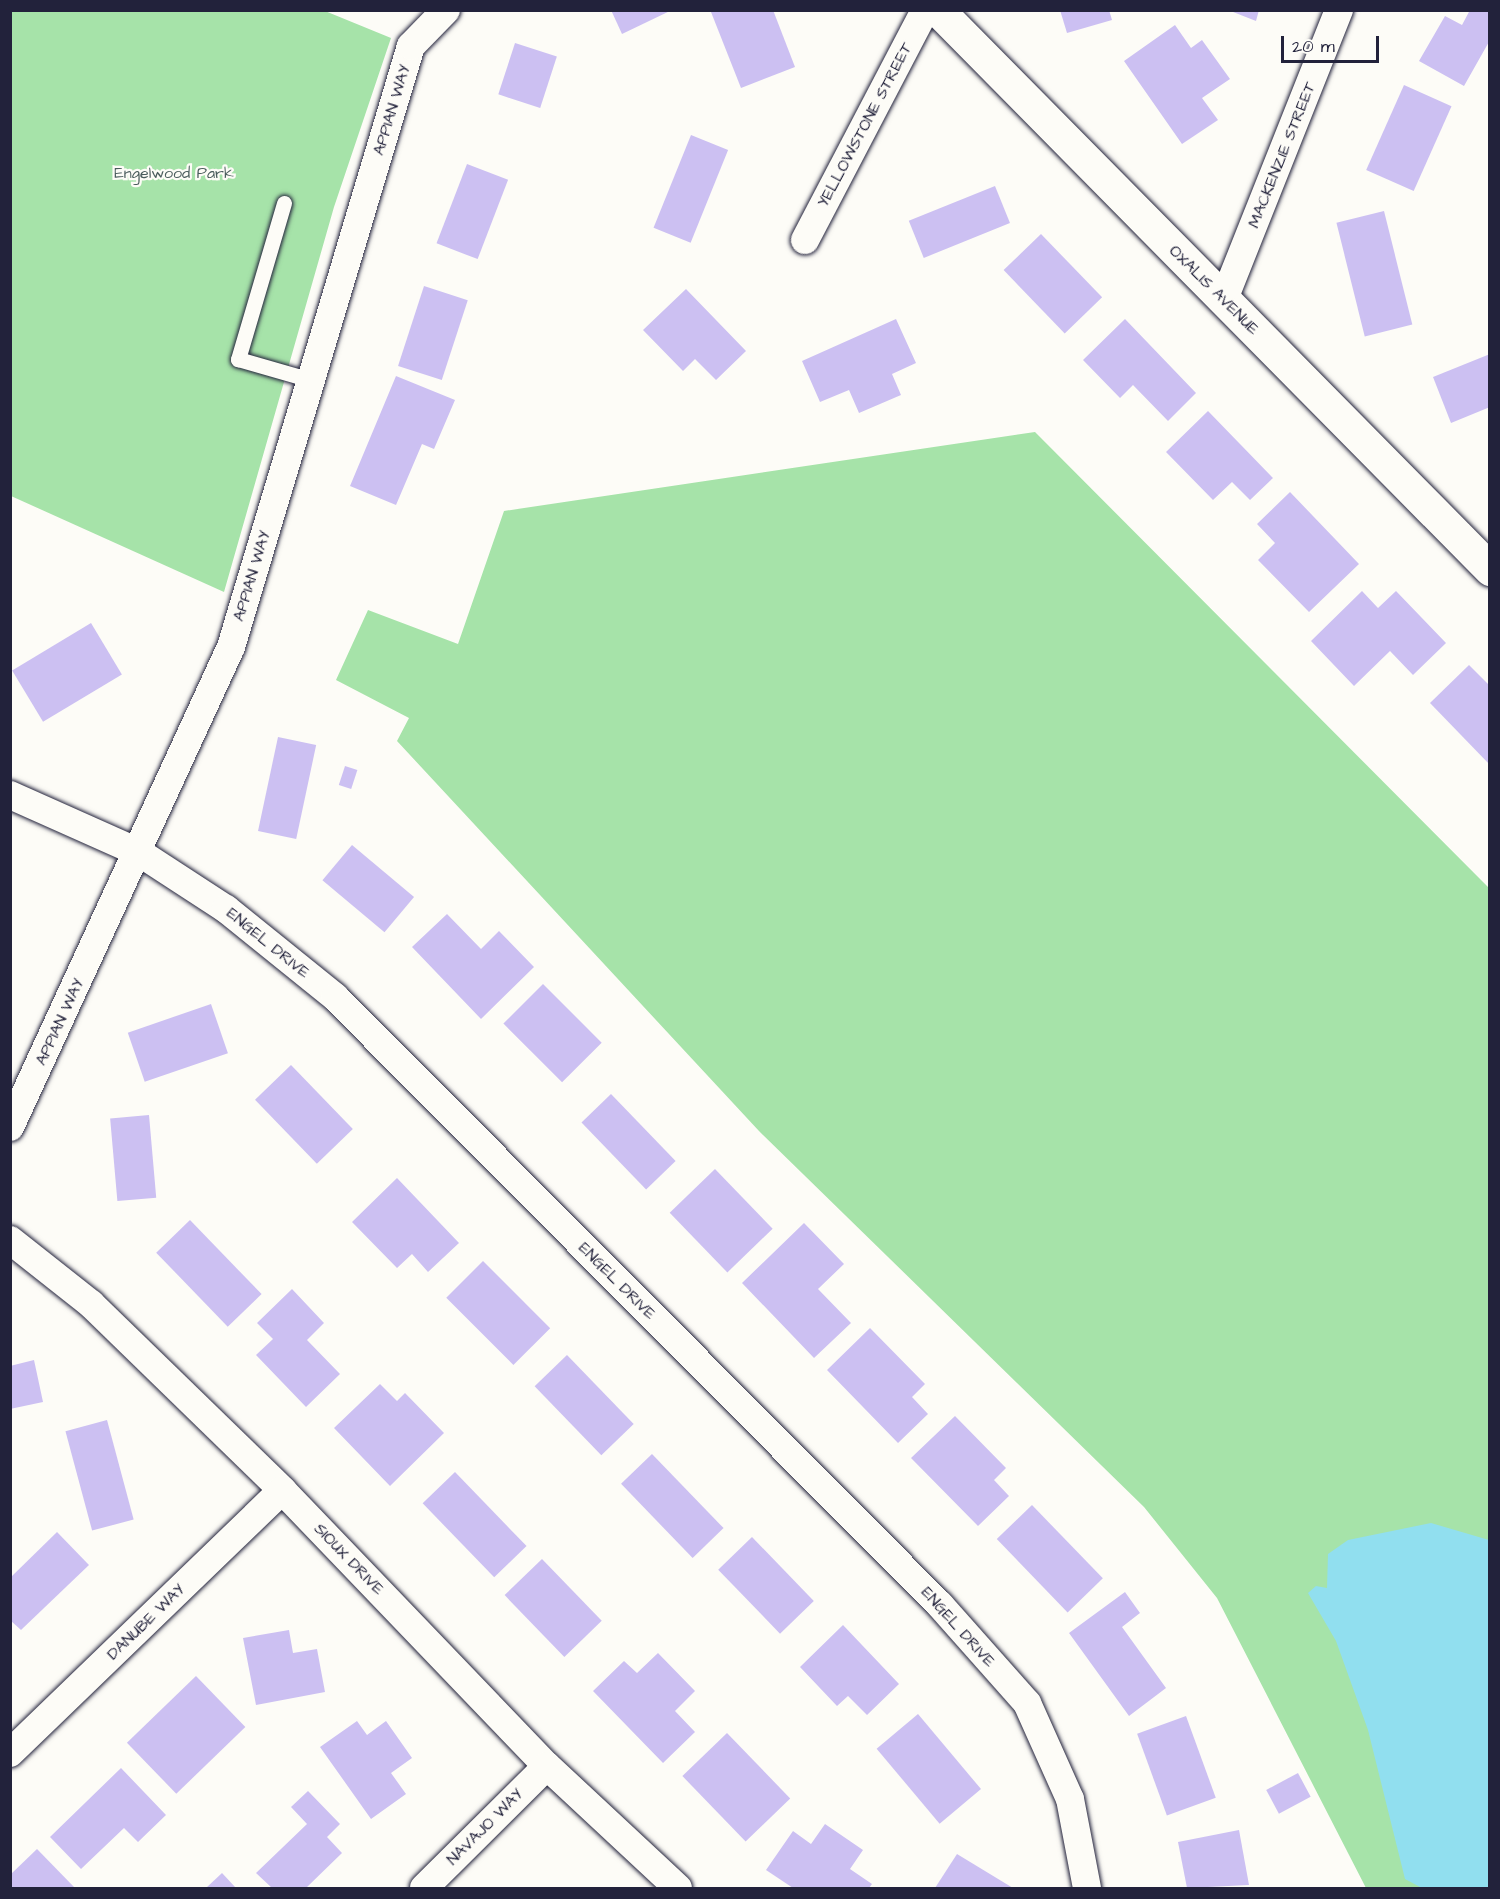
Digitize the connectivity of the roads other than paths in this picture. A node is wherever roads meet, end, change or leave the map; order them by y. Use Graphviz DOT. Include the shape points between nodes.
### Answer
graph roads {
  1 [pos="446,10"];
  2 [pos="925,10"];
  3 [pos="938,10"];
  4 [pos="1339,10"];
  5 [pos="284,203"];
  6 [pos="805,240"];
  7 [pos="1224,299"];
  8 [pos="311,380"];
  9 [pos="1490,569"];
  10 [pos="10,795"];
  11 [pos="140,853"];
  12 [pos="10,1127"];
  13 [pos="10,1240"];
  14 [pos="282,1490"];
  15 [pos="10,1753"];
  16 [pos="547,1766"];
  17 [pos="424,1888"];
  18 [pos="678,1888"];
  19 [pos="1086,1888"];
  1 -- 8 [label="street, APPIAN WAY" via="411,46"];
  2 -- 6 [label="street, YELLOWSTONE STREET"];
  3 -- 7 [label="street, OXALIS AVENUE"];
  4 -- 7 [label="street, MACKENZIE STREET"];
  5 -- 8 [label="lane" via="238,359"];
  7 -- 9 [label="street, OXALIS AVENUE"];
  8 -- 11 [label="street, APPIAN WAY" via="231,647"];
  10 -- 11 [label="street, ENGEL DRIVE"];
  11 -- 12 [label="street, APPIAN WAY"];
  11 -- 19 [label="street, ENGEL DRIVE" via="226,909 334,997 940,1605 1027,1703 1070,1799"];
  13 -- 14 [label="street, SIOUX DRIVE" via="91,1304"];
  14 -- 15 [label="street, DANUBE WAY"];
  14 -- 16 [label="street, SIOUX DRIVE"];
  16 -- 17 [label="street, NAVAJO WAY"];
  16 -- 18 [label="street, SIOUX DRIVE"];
}
